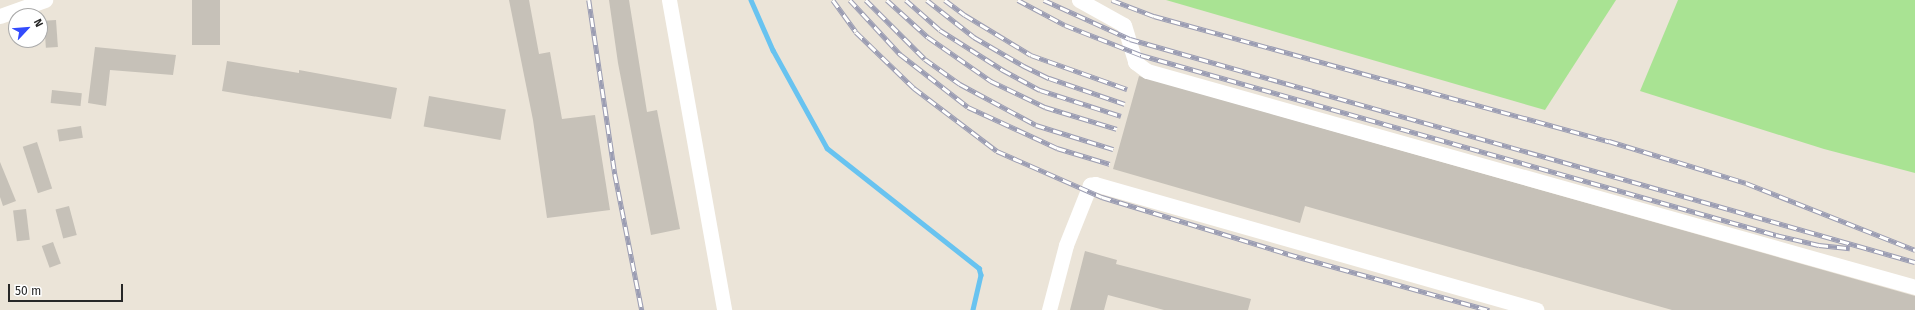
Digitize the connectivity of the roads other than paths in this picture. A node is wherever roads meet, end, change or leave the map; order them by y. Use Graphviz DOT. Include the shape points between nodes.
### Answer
graph roads {
  1 [pos="45,0"];
  2 [pos="669,0"];
  3 [pos="1079,0"];
  4 [pos="6,10"];
  5 [pos="1915,287"];
  6 [pos="724,310"];
  7 [pos="1049,310"];
  8 [pos="1536,310"];
  1 -- 4 [label="street"];
  2 -- 6 [label="street"];
  3 -- 5 [label="street" via="1124,25 1135,62 1147,71"];
  7 -- 8 [label="street" via="1066,245 1090,185 1095,184"];
}
